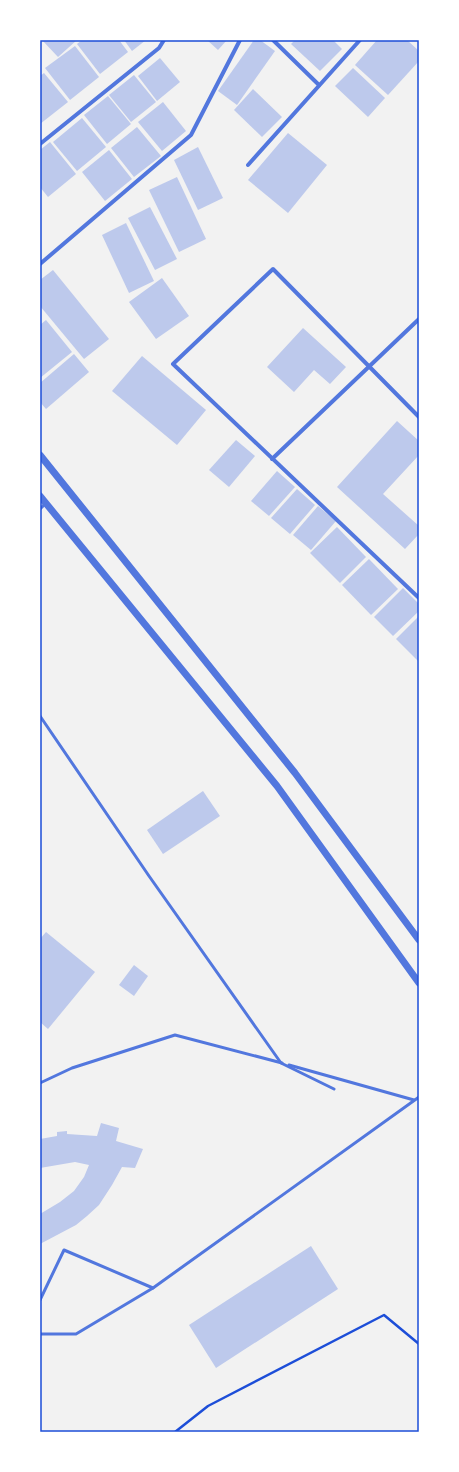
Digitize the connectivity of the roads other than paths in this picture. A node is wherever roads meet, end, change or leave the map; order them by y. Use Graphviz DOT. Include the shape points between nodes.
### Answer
graph roads {
  1 [pos="164,40"];
  2 [pos="240,40"];
  3 [pos="273,40"];
  4 [pos="360,40"];
  5 [pos="319,85"];
  6 [pos="40,144"];
  7 [pos="248,165"];
  8 [pos="40,264"];
  9 [pos="419,319"];
  10 [pos="369,366"];
  11 [pos="419,417"];
  12 [pos="40,455"];
  13 [pos="272,459"];
  14 [pos="40,496"];
  15 [pos="43,506"];
  16 [pos="419,598"];
  17 [pos="40,716"];
  18 [pos="419,940"];
  19 [pos="419,982"];
  20 [pos="281,1063"];
  21 [pos="40,1083"];
  22 [pos="334,1089"];
  23 [pos="419,1097"];
  24 [pos="414,1100"];
  25 [pos="153,1288"];
  26 [pos="40,1300"];
  27 [pos="40,1334"];
  1 -- 6 [label="street" via="159,48"];
  2 -- 8 [label="street" via="191,135"];
  3 -- 5 [label="street"];
  4 -- 5 [label="street"];
  5 -- 7 [label="street"];
  9 -- 10 [label="street"];
  10 -- 11 [label="street"];
  10 -- 13 [label="street"];
  10 -- 13 [label="street" via="273,269 173,364"];
  12 -- 18 [label="street" via="295,773"];
  13 -- 16 [label="street"];
  14 -- 15 [label="street"];
  15 -- 19 [label="street" via="277,786"];
  17 -- 20 [label="lane"];
  20 -- 21 [label="lane" via="175,1035 72,1068"];
  20 -- 22 [label="lane"];
  20 -- 24 [label="lane"];
  23 -- 24 [label="lane"];
  24 -- 25 [label="lane"];
  25 -- 26 [label="lane" via="64,1250"];
  25 -- 27 [label="lane" via="76,1334"];
}
